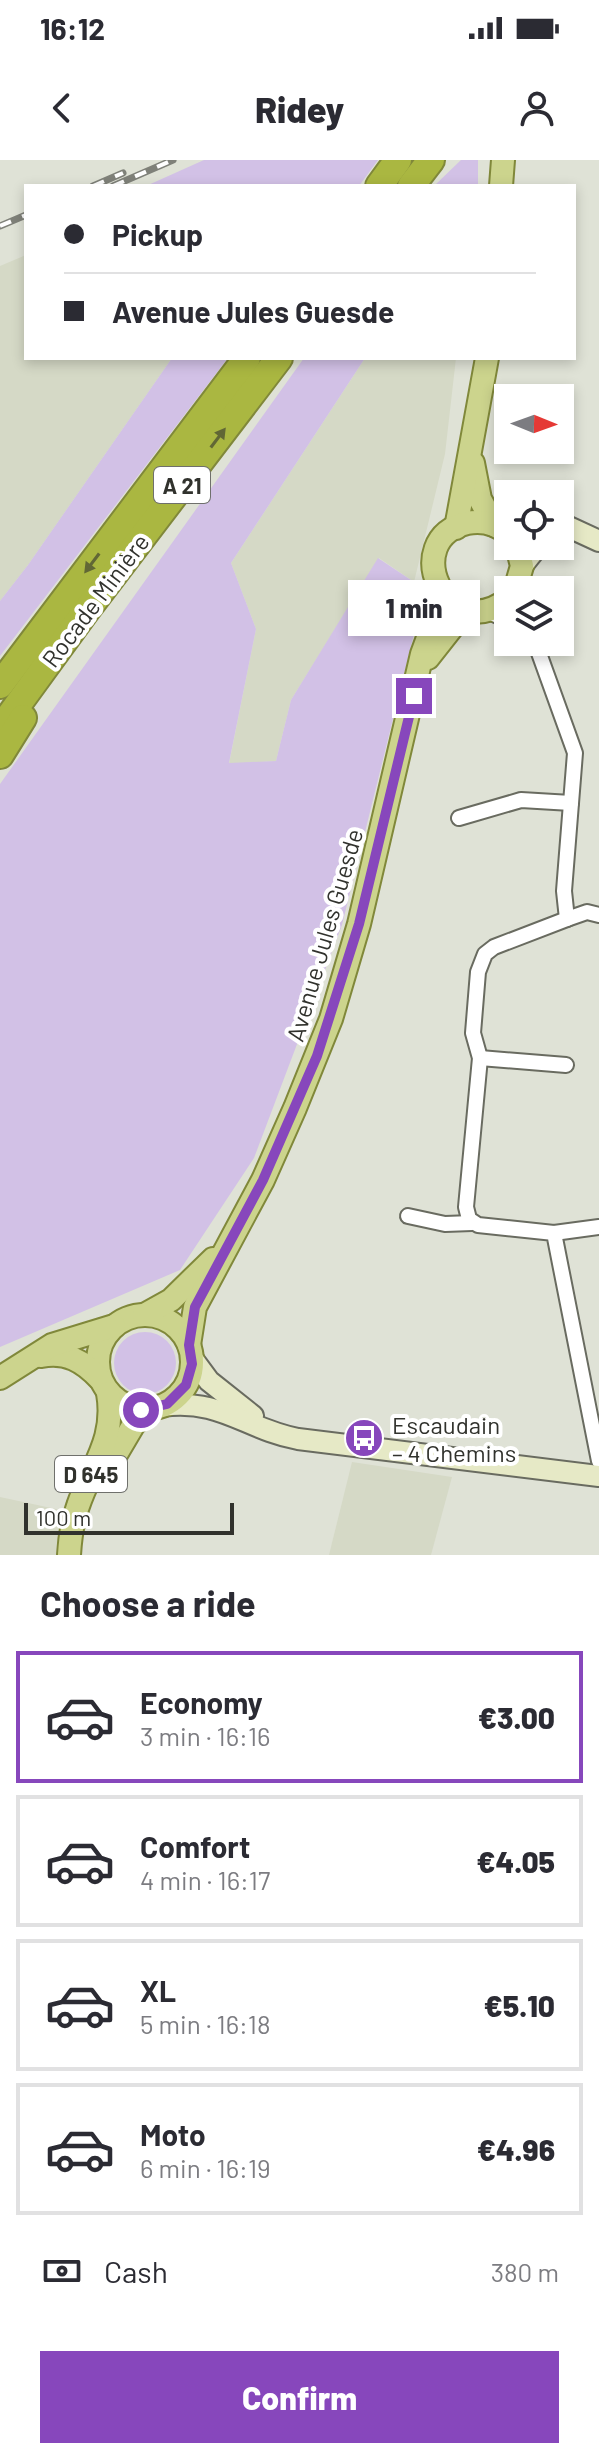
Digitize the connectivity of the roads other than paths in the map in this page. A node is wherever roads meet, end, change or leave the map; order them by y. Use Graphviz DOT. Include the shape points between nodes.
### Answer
graph roads {
  1 [pos="398,160"];
  2 [pos="431,160"];
  3 [pos="503,160"];
  4 [pos="380,184"];
  5 [pos="413,184"];
  6 [pos="501,184"];
  7 [pos="245,360"];
  8 [pos="277,360"];
  9 [pos="487,360"];
  10 [pos="473,434"];
  11 [pos="494,516"];
  12 [pos="456,528"];
  13 [pos="494,532"];
  14 [pos="439,588"];
  15 [pos="494,605"];
  16 [pos="86,611"];
  17 [pos="479,611"];
  18 [pos="494,616"];
  19 [pos="539,656"];
  20 [pos="4,676"];
  21 [pos="419,676"];
  22 [pos="0,729"];
  23 [pos="0,755"];
  24 [pos="571,803"];
  25 [pos="459,818"];
  26 [pos="599,915"];
  27 [pos="567,919"];
  28 [pos="480,1058"];
  29 [pos="566,1065"];
  30 [pos="408,1216"];
  31 [pos="472,1223"];
  32 [pos="599,1227"];
  33 [pos="554,1233"];
  34 [pos="230,1241"];
  35 [pos="144,1315"];
  36 [pos="114,1326"];
  37 [pos="190,1352"];
  38 [pos="36,1357"];
  39 [pos="0,1378"];
  40 [pos="104,1386"];
  41 [pos="157,1408"];
  42 [pos="279,1435"];
  43 [pos="599,1463"];
  44 [pos="599,1476"];
  45 [pos="72,1555"];
  1 -- 4 [label="highway"];
  2 -- 5 [label="highway"];
  3 -- 6 [label="main road"];
  7 -- 20 [label="highway, Rocade Minière / A 21, one-way"];
  16 -- 8 [label="highway, Rocade Minière / A 21, one-way"];
  9 -- 10 [label="main road"];
  10 -- 11 [label="main road" via="477,491"];
  10 -- 12 [label="main road"];
  12 -- 13 [label="main road" via="471,522"];
  12 -- 14 [label="main road, Avenue Jules Guesde" via="444,537 434,558"];
  14 -- 17 [label="main road" via="453,604"];
  14 -- 21 [label="main road, Avenue Jules Guesde"];
  15 -- 17 [label="main road, Avenue Jules Guesde"];
  16 -- 22 [label="highway, Rocade Minière / A 21"];
  16 -- 23 [label="highway" via="55,671"];
  17 -- 18 [label="street"];
  17 -- 21 [label="main road, Avenue Jules Guesde" via="443,637"];
  19 -- 24 [label="street" via="573,744"];
  21 -- 34 [label="main road, Avenue Jules Guesde" via="331,1019 289,1122"];
  24 -- 25 [label="street" via="521,800"];
  24 -- 27 [label="street"];
  26 -- 27 [label="street" via="587,912"];
  27 -- 28 [label="street" via="485,954 473,1026"];
  28 -- 29 [label="street"];
  28 -- 31 [label="street" via="466,1207"];
  30 -- 31 [label="street"];
  31 -- 33 [label="street"];
  32 -- 33 [label="street"];
  33 -- 43 [label="street"];
  34 -- 35 [label="main road, Avenue Jules Guesde" via="171,1300"];
  34 -- 37 [label="main road, Avenue Jules Guesde" via="195,1307"];
  35 -- 36 [label="main road"];
  35 -- 37 [label="main road" via="174,1325"];
  36 -- 38 [label="main road" via="52,1345"];
  36 -- 40 [label="main road" via="98,1353"];
  37 -- 41 [label="main road" via="184,1389"];
  37 -- 42 [label="street" via="209,1381"];
  38 -- 39 [label="main road"];
  38 -- 40 [label="main road" via="75,1358"];
  40 -- 41 [label="main road" via="125,1406"];
  40 -- 45 [label="main road, D 645" via="109,1434 78,1504"];
  41 -- 42 [label="street" via="215,1408"];
  41 -- 45 [label="main road, D 645" via="134,1424 110,1464"];
  42 -- 44 [label="street"];
  43 -- 44 [label="street"];
}
